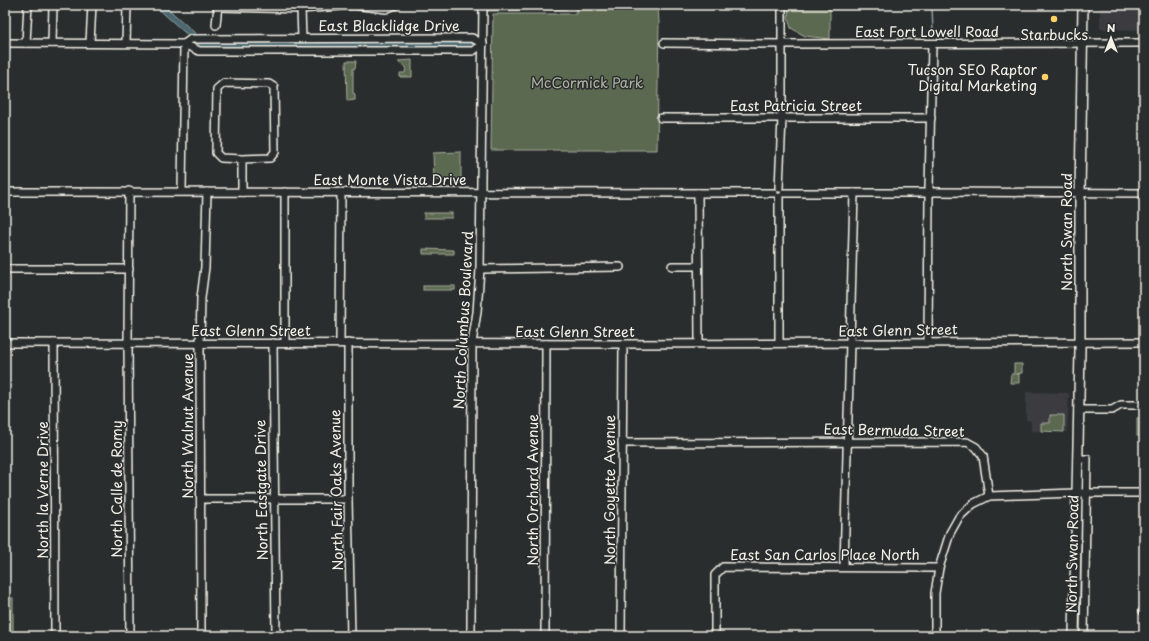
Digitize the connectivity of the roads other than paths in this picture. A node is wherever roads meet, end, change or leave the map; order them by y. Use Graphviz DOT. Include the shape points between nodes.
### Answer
graph roads {
  1 [pos="28,5"];
  2 [pos="53,5"];
  3 [pos="92,5"];
  4 [pos="127,5"];
  5 [pos="395,5"];
  6 [pos="483,5"];
  7 [pos="782,5"];
  8 [pos="1083,5"];
  9 [pos="218,6"];
  10 [pos="273,6"];
  11 [pos="301,9"];
  12 [pos="216,25"];
  13 [pos="302,38"];
  14 [pos="5,43"];
  15 [pos="26,43"];
  16 [pos="52,43"];
  17 [pos="90,43"];
  18 [pos="126,43"];
  19 [pos="664,43"];
  20 [pos="1083,43"];
  21 [pos="1144,43"];
  22 [pos="184,44"];
  23 [pos="483,44"];
  24 [pos="782,44"];
  25 [pos="932,44"];
  26 [pos="661,118"];
  27 [pos="782,118"];
  28 [pos="930,118"];
  29 [pos="242,159"];
  30 [pos="182,191"];
  31 [pos="5,192"];
  32 [pos="130,192"];
  33 [pos="207,192"];
  34 [pos="242,192"];
  35 [pos="285,192"];
  36 [pos="341,192"];
  37 [pos="481,193"];
  38 [pos="698,193"];
  39 [pos="779,193"];
  40 [pos="854,193"];
  41 [pos="929,193"];
  42 [pos="1080,194"];
  43 [pos="1144,194"];
  44 [pos="672,266"];
  45 [pos="698,266"];
  46 [pos="620,267"];
  47 [pos="5,269"];
  48 [pos="129,269"];
  49 [pos="480,269"];
  50 [pos="928,342"];
  51 [pos="1080,342"];
  52 [pos="1144,342"];
  53 [pos="5,343"];
  54 [pos="54,343"];
  55 [pos="128,343"];
  56 [pos="200,343"];
  57 [pos="273,343"];
  58 [pos="285,343"];
  59 [pos="340,343"];
  60 [pos="348,343"];
  61 [pos="472,343"];
  62 [pos="699,343"];
  63 [pos="779,343"];
  64 [pos="546,344"];
  65 [pos="623,344"];
  66 [pos="850,344"];
  67 [pos="1144,405"];
  68 [pos="1078,410"];
  69 [pos="847,442"];
  70 [pos="622,443"];
  71 [pos="1077,459"];
  72 [pos="1076,493"];
  73 [pos="1087,493"];
  74 [pos="1144,493"];
  75 [pos="988,496"];
  76 [pos="201,499"];
  77 [pos="348,499"];
  78 [pos="274,500"];
  79 [pos="844,566"];
  80 [pos="939,568"];
  81 [pos="55,636"];
  82 [pos="130,636"];
  83 [pos="201,636"];
  84 [pos="276,636"];
  85 [pos="351,636"];
  86 [pos="470,636"];
  87 [pos="545,636"];
  88 [pos="621,636"];
  89 [pos="715,636"];
  90 [pos="935,636"];
  91 [pos="1074,636"];
  92 [pos="1084,636"];
  1 -- 15 [label="street"];
  2 -- 16 [label="street"];
  3 -- 17 [label="street"];
  4 -- 18 [label="street"];
  5 -- 11 [label="street" via="386,9 354,5"];
  6 -- 23 [label="street, North Columbus Boulevard"];
  7 -- 24 [label="street"];
  8 -- 20 [label="main road, North Swan Road"];
  9 -- 10 [label="street"];
  9 -- 12 [label="street"];
  10 -- 11 [label="street"];
  11 -- 13 [label="street"];
  13 -- 22 [label="street, East Blacklidge Drive" via="208,38 191,39"];
  13 -- 23 [label="street, East Blacklidge Drive" via="472,38"];
  14 -- 15 [label="street, East Blacklidge Drive"];
  15 -- 16 [label="street, East Blacklidge Drive"];
  16 -- 17 [label="street, East Blacklidge Drive"];
  17 -- 18 [label="street, East Blacklidge Drive"];
  18 -- 22 [label="street, East Blacklidge Drive"];
  19 -- 24 [label="street"];
  20 -- 21 [label="street, East Fort Lowell Road"];
  20 -- 25 [label="street, East Fort Lowell Road"];
  20 -- 42 [label="main road, North Swan Road"];
  22 -- 23 [label="street, East Blacklidge Drive" via="207,51 473,51"];
  22 -- 30 [label="street"];
  23 -- 37 [label="street, North Columbus Boulevard"];
  24 -- 25 [label="street, East Fort Lowell Road"];
  24 -- 27 [label="street"];
  25 -- 28 [label="street"];
  26 -- 27 [label="street, East Patricia Street"];
  27 -- 28 [label="street, East Patricia Street"];
  27 -- 39 [label="street"];
  28 -- 41 [label="street"];
  29 -- 29 [label="street" via="221,158 216,153 217,89 224,83 269,84 274,87 275,152 270,158"];
  29 -- 34 [label="street"];
  30 -- 32 [label="street, East Monte Vista Drive"];
  30 -- 33 [label="street, East Monte Vista Drive"];
  31 -- 32 [label="street, East Monte Vista Drive"];
  32 -- 48 [label="street, North Calle de Romy"];
  33 -- 34 [label="street, East Monte Vista Drive"];
  33 -- 56 [label="street, North Walnut Avenue"];
  34 -- 35 [label="street, East Monte Vista Drive"];
  35 -- 36 [label="street, East Monte Vista Drive"];
  35 -- 58 [label="street"];
  36 -- 37 [label="street, East Monte Vista Drive"];
  36 -- 59 [label="street"];
  37 -- 38 [label="street, East Monte Vista Drive"];
  37 -- 49 [label="street, North Columbus Boulevard"];
  38 -- 39 [label="street, East Monte Vista Drive"];
  38 -- 45 [label="street"];
  39 -- 40 [label="street, East Monte Vista Drive"];
  39 -- 63 [label="street"];
  40 -- 41 [label="street, East Monte Vista Drive"];
  40 -- 66 [label="street"];
  41 -- 42 [label="street, East Monte Vista Drive"];
  41 -- 50 [label="street"];
  42 -- 43 [label="street, East Monte Vista Drive"];
  42 -- 51 [label="main road, North Swan Road"];
  44 -- 45 [label="street"];
  45 -- 62 [label="street"];
  46 -- 49 [label="street"];
  47 -- 48 [label="street"];
  48 -- 55 [label="street, North Calle de Romy"];
  49 -- 61 [label="street, North Columbus Boulevard"];
  50 -- 51 [label="street, East Glenn Street"];
  50 -- 66 [label="street, East Glenn Street"];
  51 -- 52 [label="street, East Glenn Street"];
  51 -- 68 [label="main road, North Swan Road"];
  53 -- 54 [label="street, East Glenn Street"];
  54 -- 55 [label="street, East Glenn Street"];
  54 -- 81 [label="street, North la Verne Drive"];
  55 -- 56 [label="street, East Glenn Street"];
  55 -- 82 [label="street, North Calle de Romy"];
  56 -- 57 [label="street, East Glenn Street"];
  56 -- 76 [label="street, North Walnut Avenue"];
  57 -- 58 [label="street, East Glenn Street"];
  57 -- 78 [label="street, North Eastgate Drive"];
  58 -- 59 [label="street, East Glenn Street"];
  59 -- 60 [label="street, East Glenn Street"];
  60 -- 61 [label="street, East Glenn Street"];
  60 -- 77 [label="street, North Fair Oaks Avenue"];
  61 -- 64 [label="street, East Glenn Street"];
  61 -- 86 [label="street, North Columbus Boulevard"];
  62 -- 63 [label="street, East Glenn Street"];
  62 -- 65 [label="street, East Glenn Street"];
  63 -- 66 [label="street, East Glenn Street"];
  64 -- 65 [label="street, East Glenn Street"];
  64 -- 87 [label="street, North Orchard Avenue"];
  65 -- 70 [label="street, North Goyette Avenue"];
  66 -- 69 [label="street"];
  67 -- 68 [label="street" via="1122,405 1112,410"];
  68 -- 71 [label="main road, North Swan Road"];
  69 -- 70 [label="street, East Bermuda Street"];
  69 -- 75 [label="street, East Bermuda Street" via="967,442 976,447 983,456"];
  69 -- 79 [label="street"];
  70 -- 88 [label="street, North Goyette Avenue"];
  71 -- 72 [label="main road, North Swan Road"];
  71 -- 73 [label="street, North Swan Road" via="1087,459"];
  72 -- 73 [label="street"];
  72 -- 75 [label="street"];
  72 -- 91 [label="main road, North Swan Road"];
  73 -- 74 [label="street"];
  73 -- 92 [label="street, North Swan Road"];
  75 -- 80 [label="street" via="973,504 959,517 950,533"];
  76 -- 78 [label="street"];
  76 -- 83 [label="street, North Walnut Avenue"];
  77 -- 78 [label="street"];
  77 -- 85 [label="street, North Fair Oaks Avenue"];
  78 -- 84 [label="street, North Eastgate Drive"];
  79 -- 80 [label="street, East San Carlos Place North"];
  79 -- 89 [label="street, East San Carlos Place North" via="723,567 715,575"];
  80 -- 90 [label="street" via="935,593"];
}
